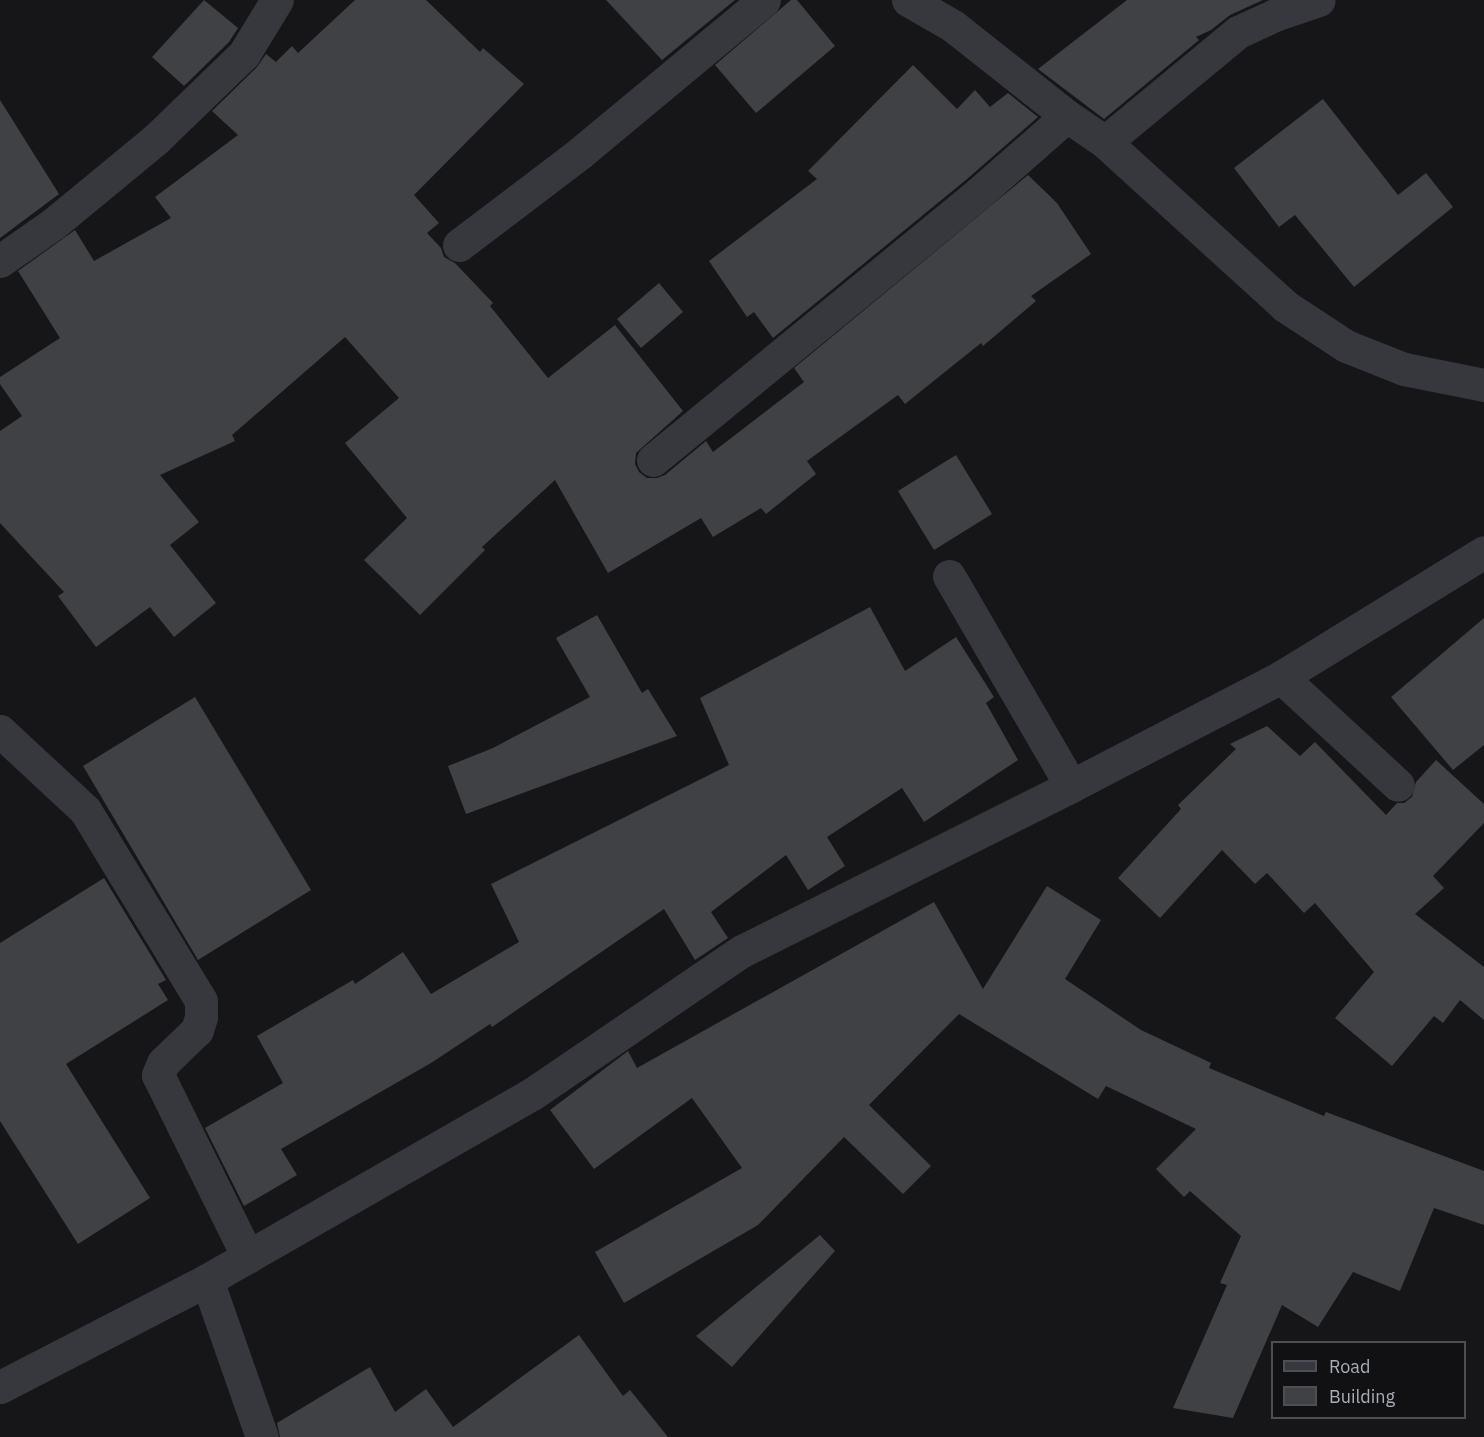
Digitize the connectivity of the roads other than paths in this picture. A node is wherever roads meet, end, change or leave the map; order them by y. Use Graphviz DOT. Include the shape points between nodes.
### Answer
graph roads {
  1 [pos="277,0"];
  2 [pos="764,0"];
  3 [pos="908,0"];
  4 [pos="1319,0"];
  5 [pos="1067,116"];
  6 [pos="1105,142"];
  7 [pos="459,245"];
  8 [pos="0,261"];
  9 [pos="1484,385"];
  10 [pos="653,460"];
  11 [pos="1484,552"];
  12 [pos="949,576"];
  13 [pos="1281,677"];
  14 [pos="0,731"];
  15 [pos="1398,785"];
  16 [pos="1071,786"];
  17 [pos="248,1257"];
  18 [pos="207,1280"];
  19 [pos="0,1387"];
  20 [pos="262,1437"];
  1 -- 8 [label="street" via="244,54 156,139 53,224"];
  2 -- 7 [label="street" via="579,153"];
  3 -- 5 [label="street" via="953,26"];
  4 -- 6 [label="street" via="1238,32"];
  5 -- 6 [label="street"];
  5 -- 10 [label="street" via="980,193"];
  6 -- 9 [label="street" via="1229,258 1302,318 1346,346 1404,369"];
  11 -- 13 [label="street"];
  12 -- 16 [label="street"];
  13 -- 15 [label="street"];
  13 -- 16 [label="street"];
  14 -- 17 [label="street" via="85,810 201,1001 197,1030 163,1063 158,1075"];
  16 -- 17 [label="street" via="742,951 532,1094"];
  17 -- 18 [label="street"];
  18 -- 19 [label="street"];
  18 -- 20 [label="street"];
}
